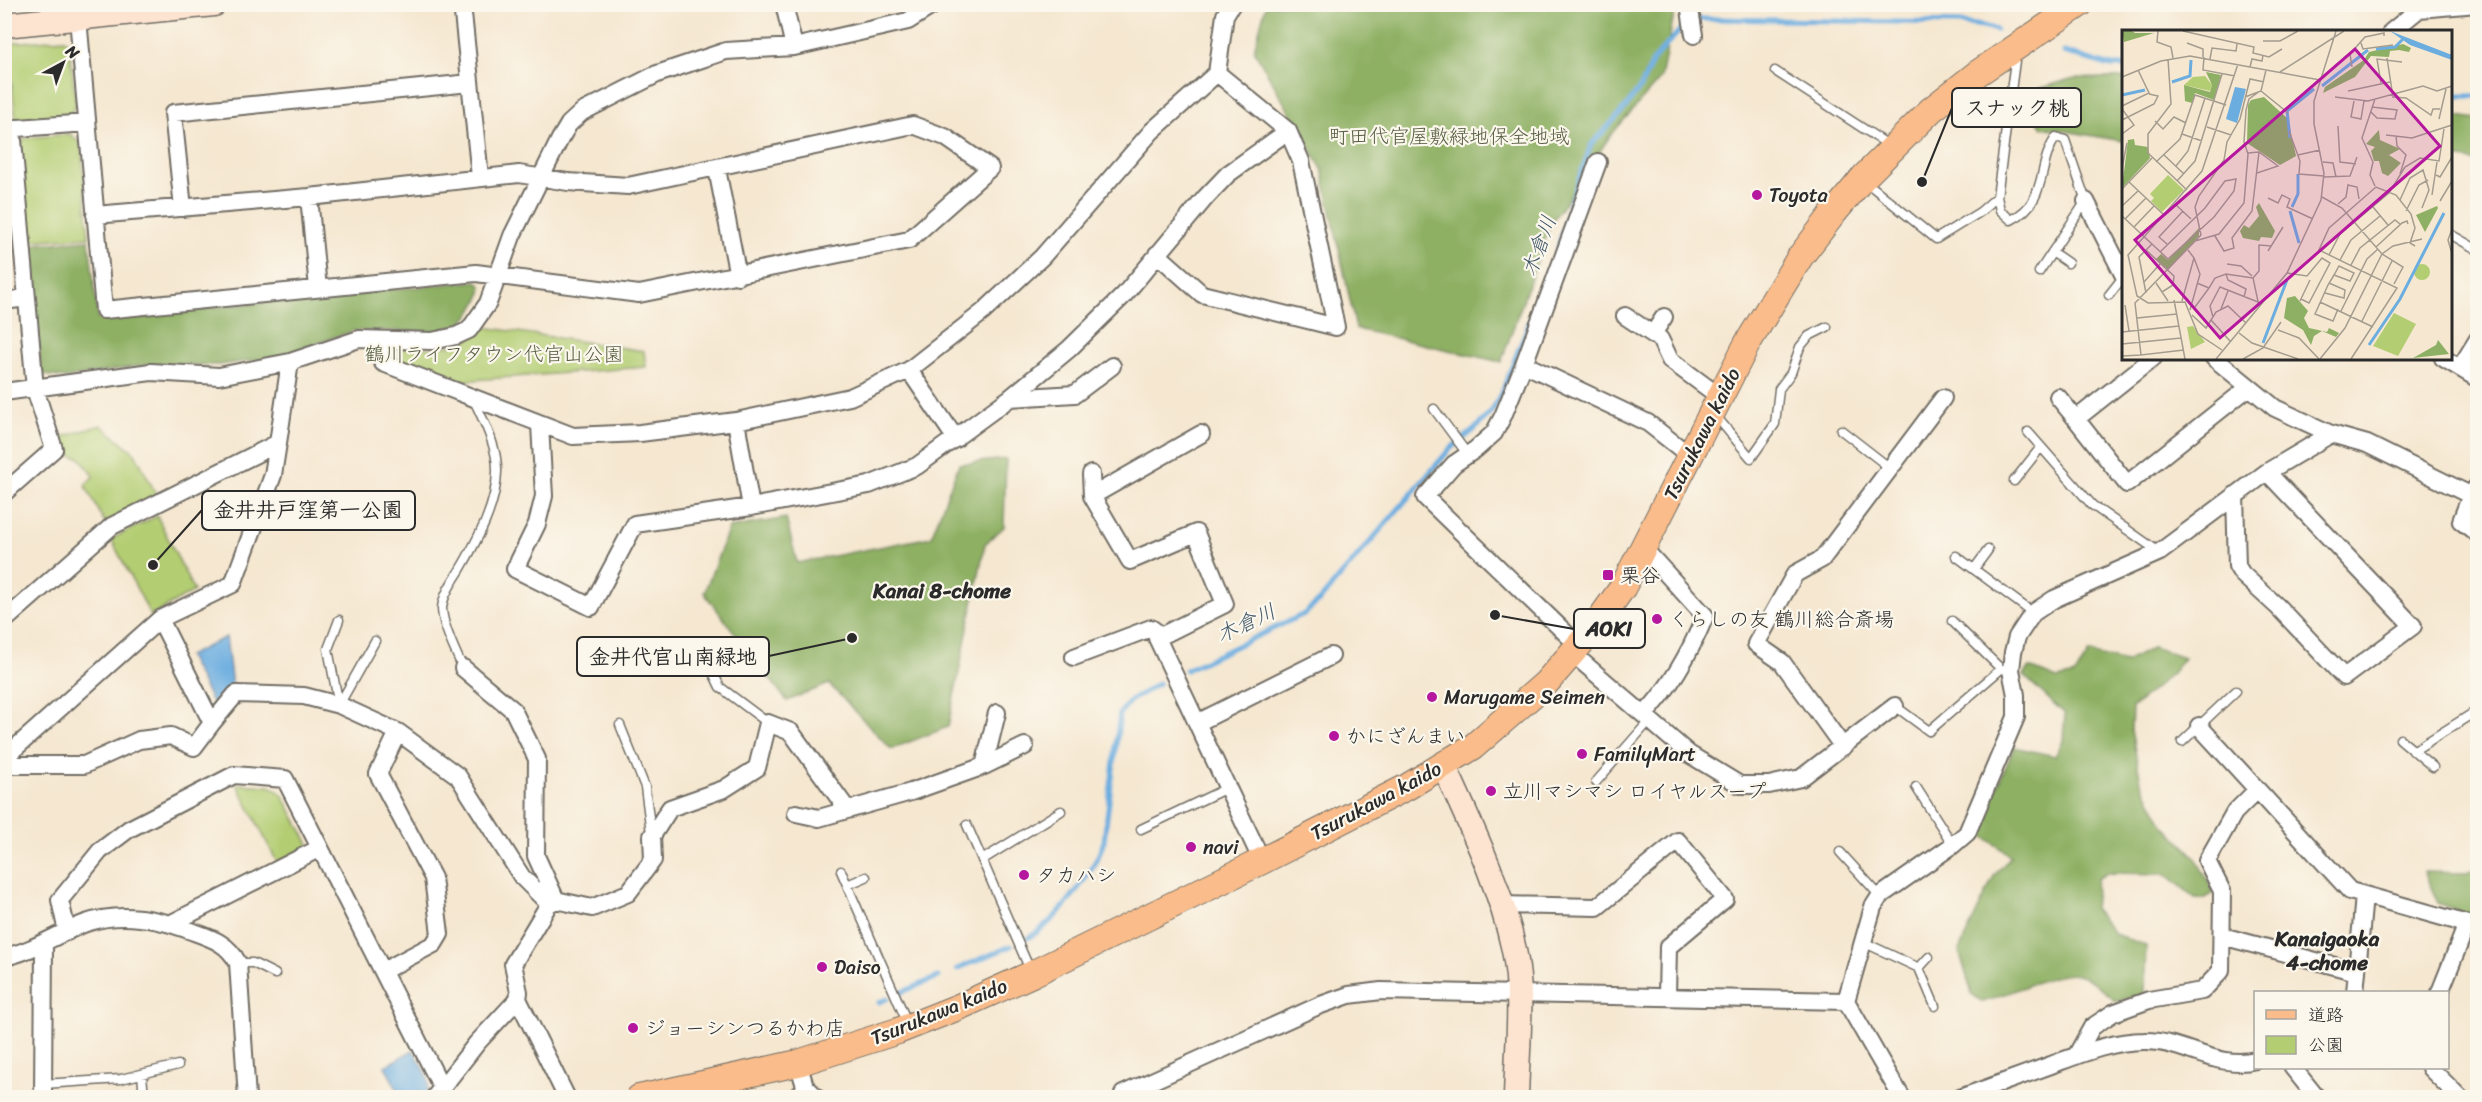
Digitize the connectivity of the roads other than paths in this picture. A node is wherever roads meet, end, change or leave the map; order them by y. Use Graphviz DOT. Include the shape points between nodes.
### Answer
graph roads {
  1 [pos="214,4"];
  2 [pos="462,4"];
  3 [pos="784,4"];
  4 [pos="935,4"];
  5 [pos="1232,4"];
  6 [pos="2080,4"];
  7 [pos="2477,4"];
  8 [pos="1690,5"];
  9 [pos="2413,10"];
  10 [pos="77,11"];
  11 [pos="4,25"];
  12 [pos="2393,30"];
  13 [pos="1694,35"];
  14 [pos="2016,46"];
  15 [pos="794,48"];
  16 [pos="1775,71"];
  17 [pos="1217,73"];
  18 [pos="470,83"];
  19 [pos="87,123"];
  20 [pos="8,129"];
  21 [pos="1288,131"];
  22 [pos="1892,148"];
  23 [pos="1598,162"];
  24 [pos="717,169"];
  25 [pos="542,176"];
  26 [pos="480,177"];
  27 [pos="1863,178"];
  28 [pos="309,197"];
  29 [pos="1997,197"];
  30 [pos="2086,201"];
  31 [pos="183,208"];
  32 [pos="95,215"];
  33 [pos="2452,235"];
  34 [pos="2478,250"];
  35 [pos="2052,252"];
  36 [pos="1157,254"];
  37 [pos="2068,263"];
  38 [pos="2039,272"];
  39 [pos="2122,272"];
  40 [pos="498,275"];
  41 [pos="738,276"];
  42 [pos="2122,279"];
  43 [pos="318,288"];
  44 [pos="2109,296"];
  45 [pos="26,298"];
  46 [pos="4,301"];
  47 [pos="1625,316"];
  48 [pos="1664,317"];
  49 [pos="1827,327"];
  50 [pos="1653,334"];
  51 [pos="2478,339"];
  52 [pos="379,340"];
  53 [pos="2150,360"];
  54 [pos="2216,360"];
  55 [pos="2446,360"];
  56 [pos="290,362"];
  57 [pos="1524,364"];
  58 [pos="1112,366"];
  59 [pos="2460,368"];
  60 [pos="909,370"];
  61 [pos="2478,379"];
  62 [pos="2248,388"];
  63 [pos="35,389"];
  64 [pos="4,392"];
  65 [pos="473,397"];
  66 [pos="2058,397"];
  67 [pos="1010,398"];
  68 [pos="1943,398"];
  69 [pos="1716,404"];
  70 [pos="1434,409"];
  71 [pos="2076,419"];
  72 [pos="736,421"];
  73 [pos="540,425"];
  74 [pos="1841,430"];
  75 [pos="2028,432"];
  76 [pos="1201,434"];
  77 [pos="2331,434"];
  78 [pos="956,439"];
  79 [pos="278,443"];
  80 [pos="2041,447"];
  81 [pos="1465,452"];
  82 [pos="1690,456"];
  83 [pos="1890,468"];
  84 [pos="2267,472"];
  85 [pos="1091,474"];
  86 [pos="2014,481"];
  87 [pos="4,493"];
  88 [pos="2475,493"];
  89 [pos="2235,495"];
  90 [pos="1092,496"];
  91 [pos="751,507"];
  92 [pos="2478,534"];
  93 [pos="1644,549"];
  94 [pos="1988,550"];
  95 [pos="2160,552"];
  96 [pos="1956,556"];
  97 [pos="1974,569"];
  98 [pos="2033,613"];
  99 [pos="160,619"];
  100 [pos="339,620"];
  101 [pos="4,621"];
  102 [pos="1952,621"];
  103 [pos="1162,636"];
  104 [pos="375,641"];
  105 [pos="1575,650"];
  106 [pos="1331,656"];
  107 [pos="1074,657"];
  108 [pos="707,660"];
  109 [pos="464,668"];
  110 [pos="2006,670"];
  111 [pos="2236,692"];
  112 [pos="339,705"];
  113 [pos="1895,706"];
  114 [pos="2478,710"];
  115 [pos="997,713"];
  116 [pos="1647,718"];
  117 [pos="212,723"];
  118 [pos="768,723"];
  119 [pos="1197,723"];
  120 [pos="620,725"];
  121 [pos="2199,726"];
  122 [pos="398,732"];
  123 [pos="2400,739"];
  124 [pos="2182,742"];
  125 [pos="1025,746"];
  126 [pos="1843,747"];
  127 [pos="2413,751"];
  128 [pos="4,758"];
  129 [pos="4,765"];
  130 [pos="984,766"];
  131 [pos="1444,766"];
  132 [pos="2433,767"];
  133 [pos="1596,782"];
  134 [pos="1916,787"];
  135 [pos="1227,788"];
  136 [pos="2257,790"];
  137 [pos="847,809"];
  138 [pos="1061,810"];
  139 [pos="796,813"];
  140 [pos="967,825"];
  141 [pos="1141,829"];
  142 [pos="652,836"];
  143 [pos="1953,845"];
  144 [pos="320,848"];
  145 [pos="1840,852"];
  146 [pos="982,860"];
  147 [pos="1262,861"];
  148 [pos="841,871"];
  149 [pos="866,877"];
  150 [pos="847,885"];
  151 [pos="1880,896"];
  152 [pos="2364,896"];
  153 [pos="553,902"];
  154 [pos="1502,905"];
  155 [pos="172,923"];
  156 [pos="2472,925"];
  157 [pos="67,932"];
  158 [pos="2222,936"];
  159 [pos="1863,942"];
  160 [pos="45,944"];
  161 [pos="4,957"];
  162 [pos="1929,957"];
  163 [pos="238,963"];
  164 [pos="1919,968"];
  165 [pos="383,971"];
  166 [pos="2357,972"];
  167 [pos="275,974"];
  168 [pos="1032,974"];
  169 [pos="2355,991"];
  170 [pos="2441,991"];
  171 [pos="1518,993"];
  172 [pos="1667,996"];
  173 [pos="518,999"];
  174 [pos="1846,1001"];
  175 [pos="1935,1006"];
  176 [pos="909,1027"];
  177 [pos="2076,1056"];
  178 [pos="2254,1061"];
  179 [pos="178,1065"];
  180 [pos="2294,1069"];
  181 [pos="2431,1069"];
  182 [pos="142,1074"];
  183 [pos="807,1082"];
  184 [pos="43,1090"];
  185 [pos="437,1092"];
  186 [pos="144,1098"];
  187 [pos="247,1098"];
  188 [pos="567,1098"];
  189 [pos="639,1098"];
  190 [pos="785,1098"];
  191 [pos="1125,1098"];
  192 [pos="1516,1098"];
  193 [pos="1902,1098"];
  194 [pos="1960,1098"];
  195 [pos="2318,1098"];
  196 [pos="2460,1098"];
  1 -- 10 [label="street"];
  2 -- 18 [label="street"];
  3 -- 15 [label="street"];
  4 -- 15 [label="street" via="908,21"];
  5 -- 17 [label="street" via="1226,15"];
  6 -- 14 [label="main road, Tsurukawa kaido"];
  7 -- 9 [label="street"];
  8 -- 13 [label="street"];
  9 -- 12 [label="street"];
  10 -- 11 [label="street"];
  10 -- 19 [label="street"];
  14 -- 22 [label="main road, Tsurukawa kaido" via="1930,110"];
  14 -- 29 [label="lane"];
  15 -- 25 [label="street" via="726,51 657,74 582,112 564,131"];
  16 -- 22 [label="lane"];
  17 -- 21 [label="street"];
  17 -- 60 [label="street" via="1152,131 1042,257 983,312"];
  18 -- 26 [label="street"];
  18 -- 31 [label="street" via="172,112"];
  19 -- 20 [label="street"];
  19 -- 32 [label="street"];
  20 -- 45 [label="street"];
  21 -- 36 [label="street" via="1227,174"];
  21 -- 36 [label="street" via="1301,161 1335,327 1202,294"];
  22 -- 27 [label="main road, Tsurukawa kaido"];
  23 -- 57 [label="street"];
  24 -- 25 [label="street" via="628,186"];
  24 -- 41 [label="street"];
  24 -- 41 [label="street" via="913,125 945,137 990,168 909,240"];
  25 -- 26 [label="street"];
  25 -- 40 [label="street" via="512,236"];
  26 -- 28 [label="street"];
  27 -- 29 [label="lane" via="1936,239"];
  27 -- 69 [label="main road, Tsurukawa kaido" via="1800,256"];
  28 -- 31 [label="street"];
  28 -- 43 [label="street"];
  29 -- 30 [label="lane" via="2000,210 2011,220 2023,214 2039,192 2049,147 2056,137 2065,140"];
  30 -- 35 [label="lane"];
  30 -- 39 [label="street"];
  31 -- 32 [label="street"];
  32 -- 43 [label="street" via="104,310"];
  33 -- 34 [label="lane"];
  35 -- 37 [label="lane"];
  35 -- 38 [label="lane"];
  36 -- 67 [label="street" via="1124,295 1069,349"];
  40 -- 41 [label="street" via="639,294"];
  40 -- 43 [label="street" via="476,273"];
  40 -- 52 [label="street" via="488,303 469,330 432,341"];
  42 -- 44 [label="lane"];
  45 -- 46 [label="street"];
  45 -- 63 [label="street"];
  47 -- 50 [label="street"];
  48 -- 50 [label="street"];
  49 -- 69 [label="lane" via="1809,336 1800,347 1791,373 1779,389 1775,424 1751,458"];
  50 -- 69 [label="street" via="1660,339 1670,360"];
  51 -- 59 [label="street"];
  52 -- 56 [label="street" via="359,339"];
  52 -- 65 [label="street" via="383,363"];
  53 -- 71 [label="street"];
  54 -- 62 [label="street"];
  55 -- 59 [label="street"];
  56 -- 63 [label="street" via="219,376 151,372"];
  56 -- 79 [label="street"];
  57 -- 81 [label="street" via="1494,433"];
  57 -- 82 [label="street" via="1648,423"];
  58 -- 67 [label="street" via="1075,394"];
  59 -- 61 [label="street"];
  60 -- 72 [label="street" via="850,397"];
  60 -- 78 [label="street"];
  62 -- 71 [label="street" via="2127,484"];
  62 -- 77 [label="street" via="2275,408"];
  63 -- 64 [label="street"];
  63 -- 87 [label="street" via="54,449"];
  65 -- 73 [label="street"];
  65 -- 109 [label="lane" via="491,441 497,470 493,502 482,530 442,608"];
  66 -- 71 [label="street"];
  67 -- 78 [label="street"];
  68 -- 83 [label="street"];
  69 -- 82 [label="main road, Tsurukawa kaido"];
  70 -- 81 [label="lane"];
  72 -- 73 [label="street" via="640,433 573,436"];
  72 -- 91 [label="street"];
  73 -- 91 [label="street" via="544,496 537,524 515,569 591,607 635,524"];
  74 -- 83 [label="lane"];
  75 -- 80 [label="lane"];
  76 -- 90 [label="street" via="1190,449"];
  77 -- 84 [label="street"];
  77 -- 88 [label="street" via="2367,444"];
  78 -- 91 [label="street" via="917,466 869,485"];
  79 -- 99 [label="street" via="273,475 232,584"];
  79 -- 101 [label="street" via="112,526"];
  80 -- 86 [label="lane"];
  80 -- 95 [label="lane" via="2092,505"];
  81 -- 105 [label="street" via="1425,497"];
  82 -- 93 [label="main road, Tsurukawa kaido"];
  83 -- 126 [label="street" via="1822,559 1794,574 1756,644 1782,662"];
  84 -- 89 [label="street"];
  84 -- 89 [label="street" via="2413,626 2344,677 2237,566"];
  85 -- 90 [label="street"];
  88 -- 92 [label="street" via="2461,521"];
  89 -- 95 [label="street"];
  90 -- 103 [label="street" via="1130,561 1196,533 1225,604"];
  93 -- 105 [label="main road, Tsurukawa kaido" via="1623,587"];
  93 -- 116 [label="street" via="1705,616 1691,651"];
  94 -- 97 [label="lane"];
  95 -- 98 [label="street" via="2054,599"];
  96 -- 97 [label="lane"];
  97 -- 98 [label="lane"];
  98 -- 110 [label="street" via="2017,637"];
  99 -- 117 [label="street"];
  99 -- 128 [label="street"];
  100 -- 112 [label="lane" via="328,649"];
  102 -- 110 [label="lane"];
  103 -- 107 [label="street" via="1151,628"];
  103 -- 119 [label="street" via="1157,638"];
  104 -- 112 [label="lane"];
  105 -- 116 [label="street"];
  105 -- 131 [label="main road, Tsurukawa kaido" via="1513,713"];
  106 -- 119 [label="street"];
  108 -- 118 [label="lane" via="720,687"];
  109 -- 153 [label="street" via="513,710 537,759 536,856"];
  110 -- 113 [label="lane" via="1929,731"];
  110 -- 143 [label="street" via="2016,695 2016,717 1967,833"];
  111 -- 121 [label="lane"];
  112 -- 117 [label="street" via="304,696 236,694"];
  112 -- 122 [label="street"];
  113 -- 126 [label="street"];
  114 -- 127 [label="lane"];
  115 -- 130 [label="street"];
  116 -- 126 [label="street" via="1689,754 1740,785 1769,785 1801,778"];
  116 -- 133 [label="lane"];
  117 -- 129 [label="street" via="194,747 171,736 139,740 84,765"];
  118 -- 137 [label="street" via="791,732"];
  118 -- 142 [label="street" via="757,768 724,789 670,808"];
  119 -- 135 [label="street"];
  120 -- 142 [label="lane" via="645,787"];
  121 -- 124 [label="lane"];
  121 -- 136 [label="street"];
  122 -- 153 [label="street" via="458,776 522,877"];
  122 -- 165 [label="street" via="378,774 433,878 440,934 434,944"];
  123 -- 127 [label="lane"];
  125 -- 130 [label="street"];
  127 -- 132 [label="lane"];
  130 -- 137 [label="street"];
  131 -- 147 [label="main road, Tsurukawa kaido"];
  131 -- 154 [label="street" via="1483,849"];
  134 -- 143 [label="lane"];
  135 -- 141 [label="lane"];
  135 -- 147 [label="street"];
  136 -- 152 [label="street" via="2350,891"];
  136 -- 158 [label="street" via="2234,813 2207,861 2222,891"];
  137 -- 139 [label="street" via="819,818"];
  138 -- 146 [label="lane"];
  140 -- 146 [label="lane"];
  142 -- 153 [label="street" via="653,861 628,893 592,908"];
  143 -- 151 [label="street"];
  144 -- 155 [label="street"];
  144 -- 157 [label="street" via="285,779 234,774 129,829 100,851 60,900"];
  144 -- 165 [label="street"];
  145 -- 151 [label="lane"];
  146 -- 168 [label="lane"];
  147 -- 168 [label="main road, Tsurukawa kaido"];
  148 -- 150 [label="lane"];
  149 -- 150 [label="lane"];
  150 -- 176 [label="lane"];
  151 -- 159 [label="street"];
  152 -- 156 [label="street"];
  152 -- 166 [label="street"];
  153 -- 173 [label="street" via="513,964"];
  154 -- 171 [label="street" via="1515,952"];
  154 -- 172 [label="street" via="1598,907 1678,841 1725,899 1668,947"];
  155 -- 157 [label="street" via="122,916 87,923"];
  155 -- 163 [label="street" via="230,949"];
  156 -- 170 [label="street"];
  157 -- 160 [label="street"];
  158 -- 166 [label="street"];
  158 -- 177 [label="street" via="2221,971 2202,992 2149,1000 2113,1013 2091,1027"];
  159 -- 164 [label="lane"];
  159 -- 174 [label="street"];
  160 -- 161 [label="street"];
  160 -- 184 [label="street"];
  162 -- 164 [label="lane"];
  163 -- 167 [label="lane" via="253,963"];
  163 -- 187 [label="street"];
  164 -- 175 [label="lane"];
  165 -- 185 [label="street"];
  166 -- 169 [label="street"];
  168 -- 176 [label="main road, Tsurukawa kaido"];
  171 -- 172 [label="street"];
  171 -- 191 [label="street" via="1381,991 1349,995 1123,1094"];
  171 -- 192 [label="street"];
  172 -- 174 [label="street"];
  173 -- 185 [label="street"];
  173 -- 188 [label="street"];
  174 -- 193 [label="street"];
  176 -- 183 [label="main road, Tsurukawa kaido"];
  177 -- 178 [label="street" via="2125,1042 2148,1041 2226,1063"];
  177 -- 194 [label="street"];
  179 -- 182 [label="lane"];
  180 -- 195 [label="street"];
  181 -- 196 [label="street"];
  182 -- 184 [label="lane"];
  182 -- 186 [label="lane"];
  183 -- 189 [label="main road, Tsurukawa kaido"];
  183 -- 190 [label="lane"];
}
